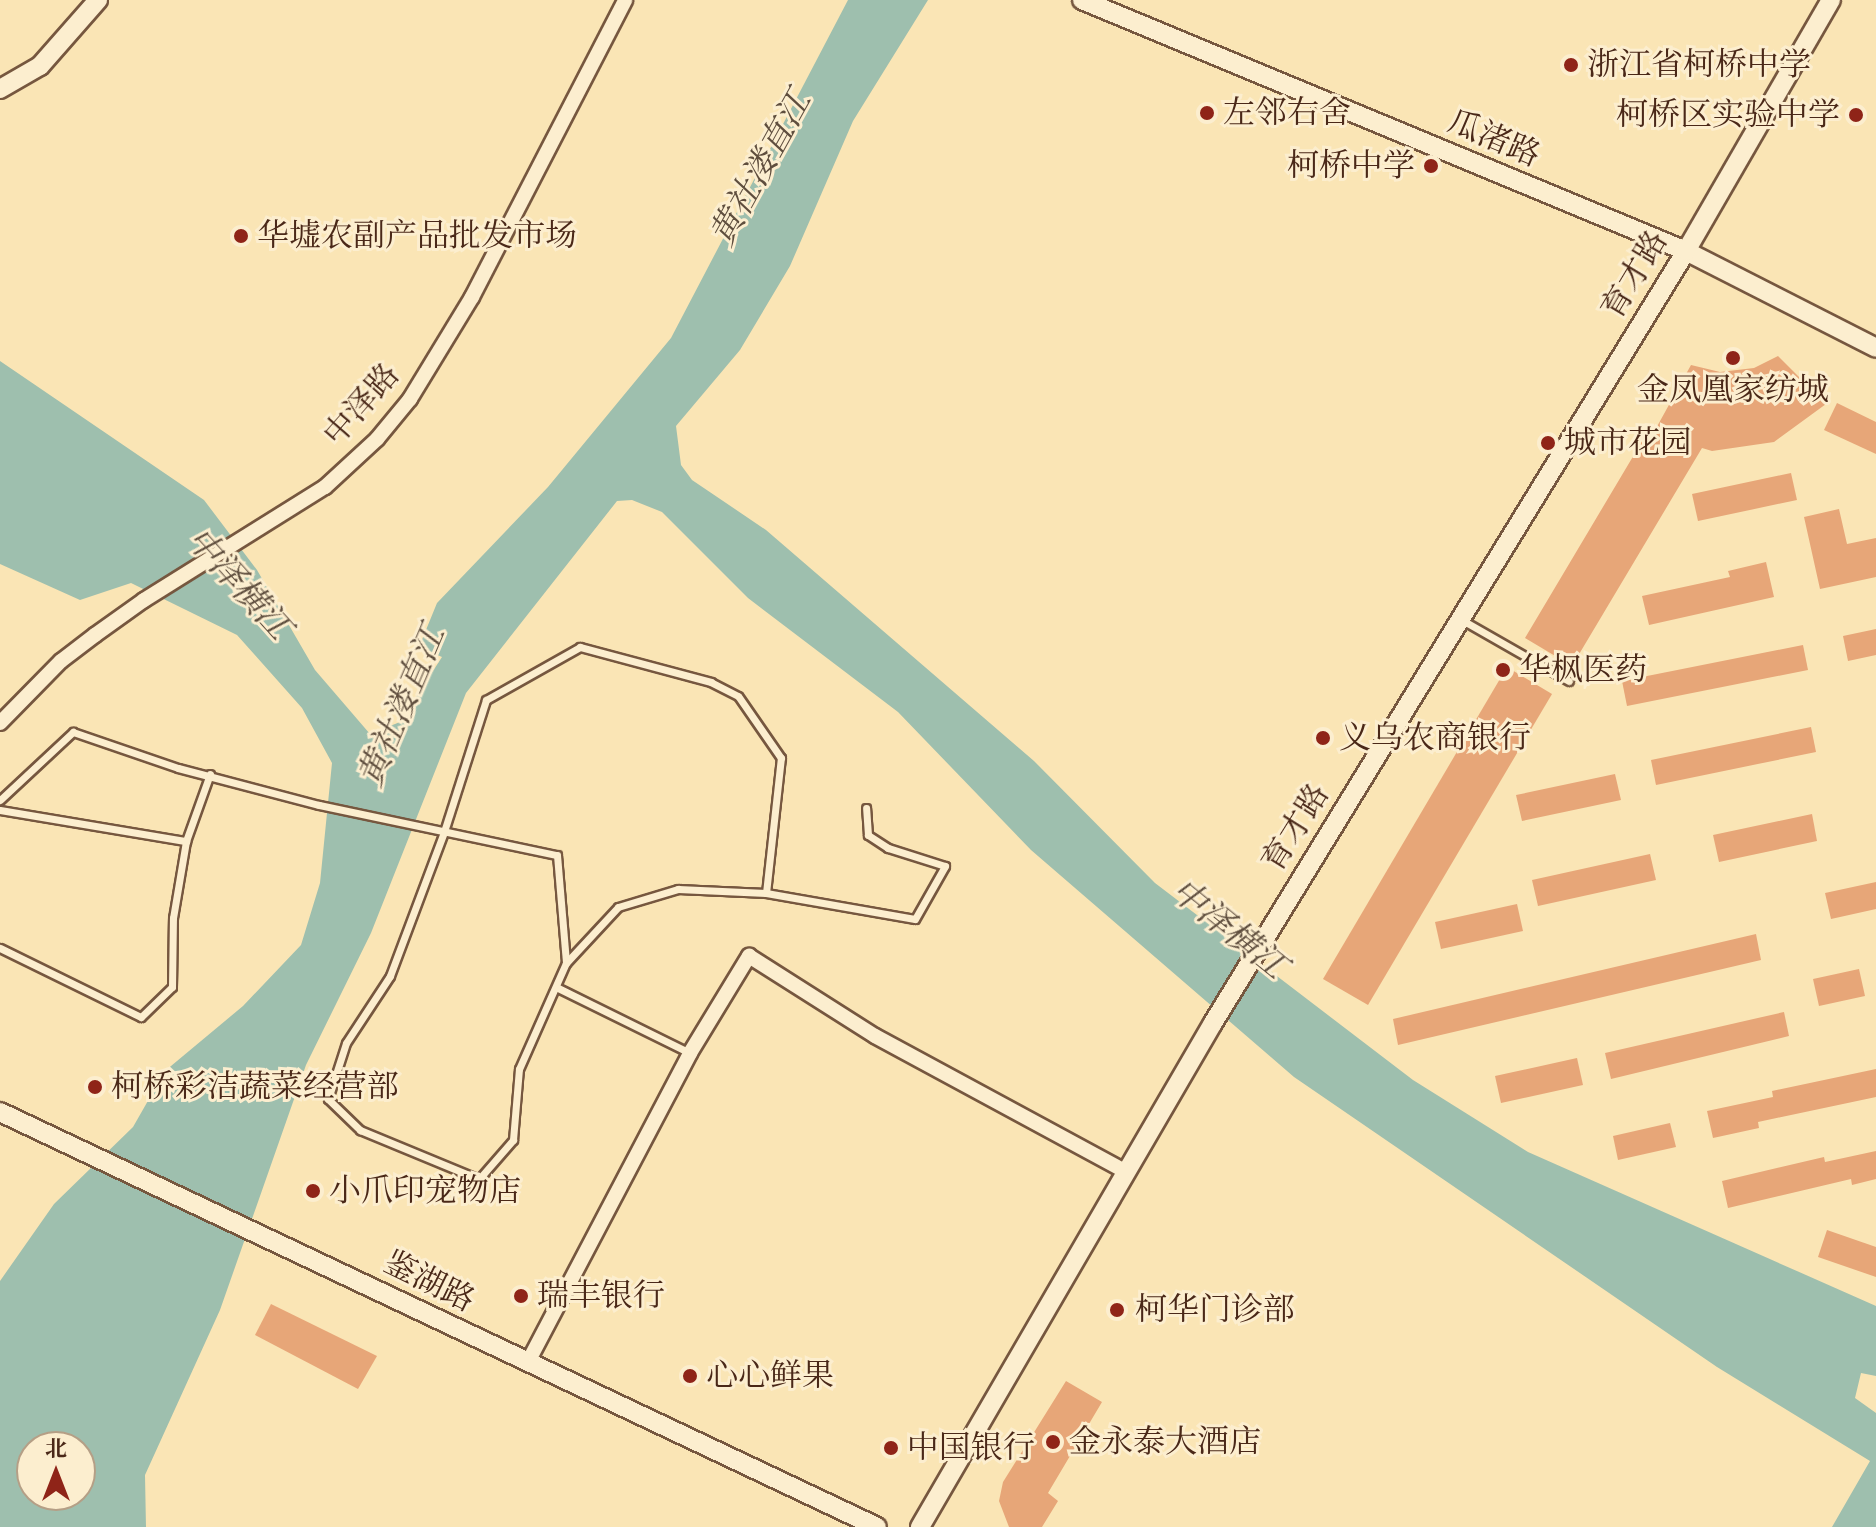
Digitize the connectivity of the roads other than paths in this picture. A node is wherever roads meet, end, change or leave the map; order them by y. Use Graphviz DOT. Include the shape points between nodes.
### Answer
graph roads {
  1 [pos="98,0"];
  2 [pos="625,0"];
  3 [pos="1082,0"];
  4 [pos="1831,0"];
  5 [pos="0,89"];
  6 [pos="1686,251"];
  7 [pos="1876,348"];
  8 [pos="1460,619"];
  9 [pos="1569,681"];
  10 [pos="0,723"];
  11 [pos="210,774"];
  12 [pos="0,800"];
  13 [pos="866,808"];
  14 [pos="0,810"];
  15 [pos="444,832"];
  16 [pos="186,841"];
  17 [pos="766,893"];
  18 [pos="0,948"];
  19 [pos="566,963"];
  20 [pos="556,987"];
  21 [pos="690,1053"];
  22 [pos="0,1112"];
  23 [pos="1125,1171"];
  24 [pos="528,1362"];
  25 [pos="877,1527"];
  26 [pos="920,1527"];
  1 -- 5 [label="street" via="40,66"];
  2 -- 10 [label="street, 中泽路" via="472,297 410,399 377,439 325,487 144,600 61,661"];
  3 -- 6 [label="street, 瓜渚路"];
  4 -- 6 [label="street, 育才路"];
  6 -- 7 [label="street, 瓜渚路"];
  6 -- 8 [label="street, 育才路"];
  8 -- 9 [label="lane"];
  8 -- 23 [label="street, 育才路"];
  11 -- 12 [label="lane" via="73,732"];
  11 -- 15 [label="lane"];
  11 -- 16 [label="lane"];
  13 -- 17 [label="lane" via="868,835 888,848 945,866 915,919"];
  14 -- 16 [label="lane"];
  15 -- 17 [label="lane" via="486,700 580,647 711,682 738,696 781,758"];
  15 -- 19 [label="lane" via="557,855"];
  15 -- 20 [label="lane" via="390,976 346,1043 328,1099 360,1130 479,1179 513,1140 519,1069"];
  16 -- 18 [label="lane" via="173,918 172,987 141,1017"];
  17 -- 19 [label="lane" via="678,889 618,907"];
  19 -- 20 [label="lane"];
  20 -- 21 [label="lane"];
  21 -- 23 [label="street" via="749,956 875,1036"];
  21 -- 24 [label="street"];
  22 -- 24 [label="street, 鉴湖路"];
  23 -- 26 [label="street, 育才路"];
  24 -- 25 [label="street, 鉴湖路"];
}
